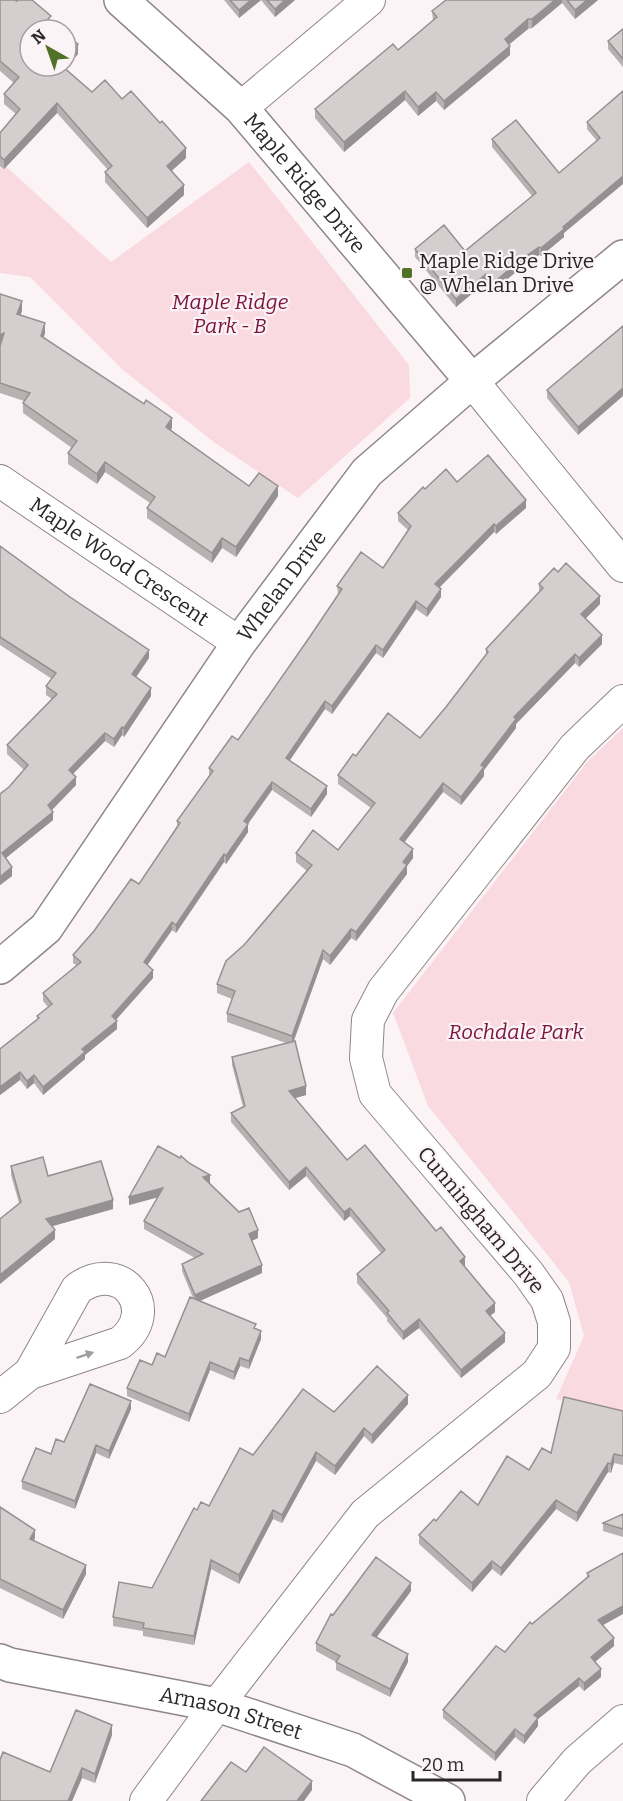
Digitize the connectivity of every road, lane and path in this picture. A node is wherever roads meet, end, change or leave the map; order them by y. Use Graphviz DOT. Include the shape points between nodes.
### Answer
graph roads {
  1 [pos="121,0"];
  2 [pos="369,0"];
  3 [pos="242,108"];
  4 [pos="623,257"];
  5 [pos="472,381"];
  6 [pos="0,481"];
  7 [pos="623,566"];
  8 [pos="239,643"];
  9 [pos="623,701"];
  10 [pos="0,967"];
  11 [pos="30,1372"];
  12 [pos="0,1397"];
  13 [pos="0,1661"];
  14 [pos="217,1706"];
  15 [pos="623,1721"];
  16 [pos="146,1801"];
  17 [pos="448,1801"];
  18 [pos="543,1801"];
  1 -- 3 [label="street, Maple Ridge Drive"];
  2 -- 3 [label="street"];
  3 -- 5 [label="street, Maple Ridge Drive"];
  4 -- 5 [label="street, Whelan Drive"];
  5 -- 7 [label="street"];
  5 -- 8 [label="street, Whelan Drive" via="367,472"];
  6 -- 8 [label="street, Maple Wood Crescent"];
  8 -- 10 [label="street, Whelan Drive" via="46,928"];
  9 -- 14 [label="street, Cunningham Drive" via="575,747 383,991 368,1020 366,1058 375,1094 547,1300 554,1322 554,1348 537,1374 365,1514"];
  11 -- 12 [label="street"];
  13 -- 14 [label="street, Arnason Street"];
  14 -- 16 [label="street, Cunningham Drive"];
  14 -- 17 [label="street, Arnason Street" via="353,1750"];
  15 -- 18 [label="street" via="577,1761"];
}
